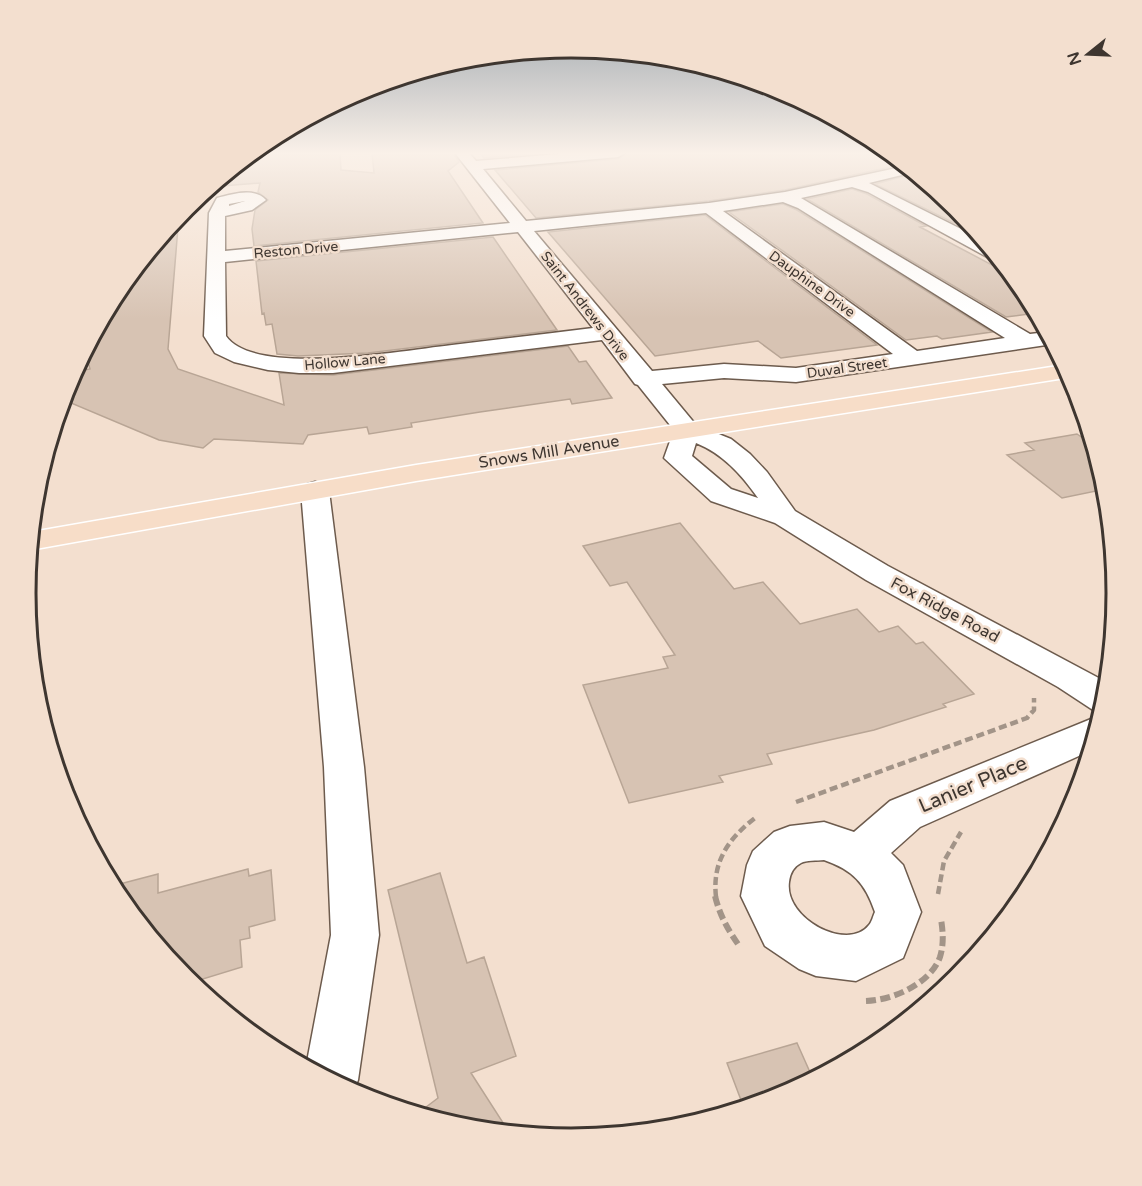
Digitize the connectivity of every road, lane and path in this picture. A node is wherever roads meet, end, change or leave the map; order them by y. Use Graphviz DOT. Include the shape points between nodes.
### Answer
graph roads {
  1 [pos="508,208"];
  2 [pos="706,208"];
  3 [pos="709,208"];
  4 [pos="811,208"];
  5 [pos="909,208"];
  6 [pos="217,213"];
  7 [pos="524,228"];
  8 [pos="976,244"];
  9 [pos="215,258"];
  10 [pos="606,333"];
  11 [pos="1042,339"];
  12 [pos="1027,342"];
  13 [pos="914,359"];
  14 [pos="1058,373"];
  15 [pos="643,379"];
  16 [pos="687,430"];
  17 [pos="315,491"];
  18 [pos="785,517"];
  19 [pos="39,540"];
  20 [pos="1031,690"];
  21 [pos="1096,694"];
  22 [pos="1087,736"];
  23 [pos="787,806"];
  24 [pos="766,814"];
  25 [pos="966,829"];
  26 [pos="860,853"];
  27 [pos="938,897"];
  28 [pos="939,908"];
  29 [pos="745,953"];
  30 [pos="860,1001"];
  31 [pos="332,1072"];
  1 -- 7 [label="street, Saint Andrews Drive"];
  2 -- 7 [label="street, Reston Drive"];
  3 -- 13 [label="street, Dauphine Drive"];
  4 -- 12 [label="street"];
  5 -- 8 [label="street"];
  6 -- 9 [label="street, Hollow Lane"];
  7 -- 9 [label="street, Reston Drive"];
  7 -- 10 [label="street, Saint Andrews Drive"];
  9 -- 10 [label="street, Hollow Lane" via="215,336 223,348 268,363 333,366"];
  10 -- 15 [label="street, Saint Andrews Drive"];
  11 -- 12 [label="street, Duval Street"];
  12 -- 13 [label="street, Duval Street"];
  13 -- 15 [label="street, Duval Street" via="796,375 724,371"];
  14 -- 16 [label="main road, Snows Mill Avenue"];
  15 -- 16 [label="street, Saint Andrews Drive"];
  16 -- 17 [label="main road, Snows Mill Avenue"];
  16 -- 18 [label="street, Fox Ridge Road" via="723,446 736,457 764,485"];
  16 -- 18 [label="street, Fox Ridge Road" via="678,458 722,495"];
  17 -- 19 [label="main road, Snows Mill Avenue"];
  17 -- 31 [label="street" via="344,767 356,936"];
  18 -- 21 [label="street, Fox Ridge Road" via="877,573"];
  20 -- 23 [label="path" via="1034,710 1027,718"];
  22 -- 26 [label="street, Lanier Place" via="905,814"];
  24 -- 29 [label="path" via="741,826 727,841 714,873 715,895 722,916"];
  25 -- 27 [label="path" via="948,851 938,882"];
  28 -- 30 [label="path" via="945,937 942,955 930,975 878,1001"];
}
